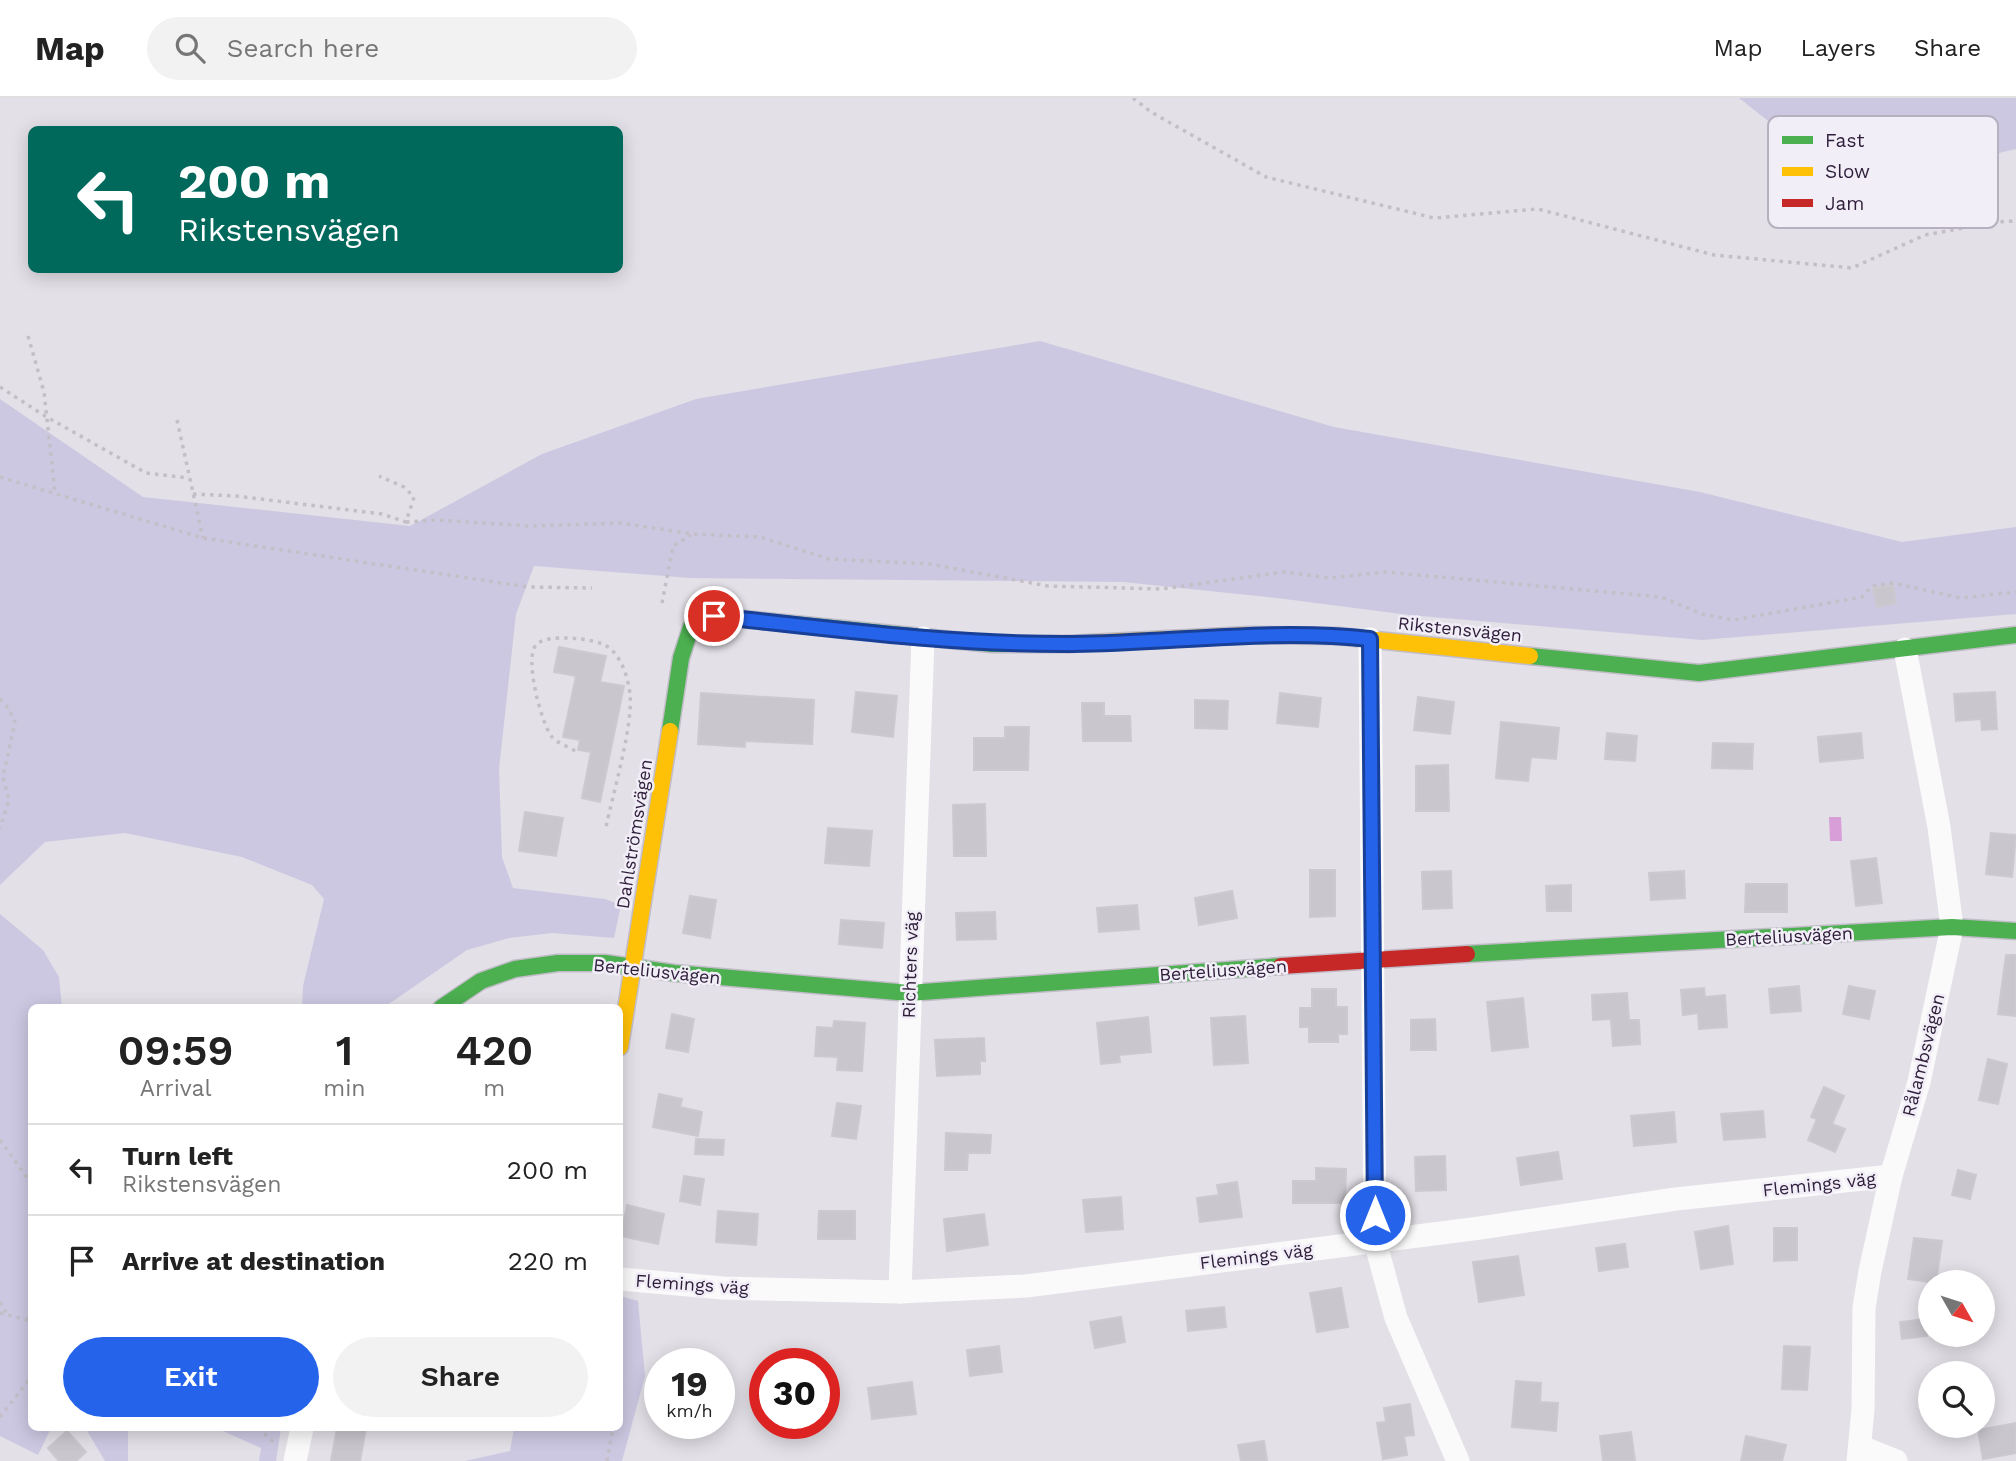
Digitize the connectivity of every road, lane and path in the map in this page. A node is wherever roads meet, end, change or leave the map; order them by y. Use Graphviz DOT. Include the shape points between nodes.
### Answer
graph roads {
  1 [pos="1133,98"];
  2 [pos="2016,221"];
  3 [pos="1998,222"];
  4 [pos="1963,228"];
  5 [pos="28,336"];
  6 [pos="0,387"];
  7 [pos="45,416"];
  8 [pos="177,420"];
  9 [pos="379,476"];
  10 [pos="0,477"];
  11 [pos="190,478"];
  12 [pos="55,493"];
  13 [pos="193,494"];
  14 [pos="406,522"];
  15 [pos="693,534"];
  16 [pos="202,538"];
  17 [pos="592,588"];
  18 [pos="2016,592"];
  19 [pos="662,603"];
  20 [pos="691,627"];
  21 [pos="2016,635"];
  22 [pos="923,638"];
  23 [pos="1370,639"];
  24 [pos="1905,649"];
  25 [pos="0,699"];
  26 [pos="575,751"];
  27 [pos="606,827"];
  28 [pos="0,828"];
  29 [pos="1952,928"];
  30 [pos="2016,931"];
  31 [pos="1373,959"];
  32 [pos="633,966"];
  33 [pos="909,993"];
  34 [pos="447,1004"];
  35 [pos="623,1028"];
  36 [pos="0,1140"];
  37 [pos="1891,1176"];
  38 [pos="28,1179"];
  39 [pos="1375,1241"];
  40 [pos="623,1279"];
  41 [pos="900,1292"];
  42 [pos="0,1302"];
  43 [pos="0,1313"];
  44 [pos="7,1314"];
  45 [pos="28,1320"];
  46 [pos="28,1381"];
  47 [pos="0,1416"];
  48 [pos="301,1431"];
  49 [pos="612,1431"];
  50 [pos="1859,1454"];
  51 [pos="295,1461"];
  52 [pos="607,1461"];
  53 [pos="1458,1461"];
  54 [pos="1896,1461"];
  1 -- 4 [label="path" via="1266,177 1434,218 1538,209 1714,255 1852,268 1925,235"];
  2 -- 3 [label="path"];
  5 -- 7 [label="path" via="44,392"];
  6 -- 7 [label="path"];
  7 -- 11 [label="path" via="146,473"];
  7 -- 12 [label="path"];
  8 -- 11 [label="path"];
  9 -- 14 [label="path" via="414,497"];
  10 -- 12 [label="path"];
  11 -- 13 [label="path"];
  12 -- 16 [label="path"];
  13 -- 14 [label="path" via="382,514"];
  13 -- 16 [label="path"];
  14 -- 15 [label="path" via="620,523"];
  15 -- 18 [label="path" via="760,537 829,559 930,564 1048,586 1161,589 1284,572 1330,578 1385,572 1661,597 1702,614 1733,620 1862,597 1872,586 1893,583 1961,597"];
  15 -- 19 [label="path" via="674,546"];
  16 -- 17 [label="path" via="528,587"];
  20 -- 22 [label="street, Rikstensvägen" via="714,616"];
  20 -- 32 [label="street, Dahlströmsvägen" via="681,658"];
  21 -- 24 [label="street, Rikstensvägen"];
  22 -- 23 [label="street, Rikstensvägen" via="992,644 1250,635"];
  22 -- 33 [label="street, Richters väg"];
  23 -- 24 [label="street, Rikstensvägen" via="1699,673"];
  23 -- 31 [label="street"];
  24 -- 29 [label="street, Rålambsvägen"];
  25 -- 28 [label="path" via="15,723 3,777 9,800"];
  26 -- 27 [label="path" via="549,730 531,668 534,646 552,638 597,641 607,646 628,681 631,698 626,732"];
  29 -- 30 [label="street, Berteliusvägen"];
  29 -- 31 [label="street, Berteliusvägen"];
  29 -- 37 [label="street, Rålambsvägen" via="1919,1082"];
  31 -- 33 [label="street, Berteliusvägen"];
  31 -- 39 [label="street"];
  32 -- 33 [label="street, Berteliusvägen"];
  32 -- 34 [label="street, Berteliusvägen" via="558,963 515,970 481,981"];
  32 -- 35 [label="street, Dahlströmsvägen"];
  33 -- 41 [label="street, Richters väg"];
  36 -- 38 [label="path"];
  37 -- 39 [label="street, Flemings väg" via="1676,1199"];
  37 -- 50 [label="street, Rålambsvägen" via="1864,1308"];
  39 -- 41 [label="street, Flemings väg" via="1026,1286"];
  39 -- 53 [label="street" via="1396,1318"];
  40 -- 41 [label="street, Flemings väg" via="723,1288"];
  42 -- 44 [label="path"];
  43 -- 44 [label="path"];
  44 -- 45 [label="path"];
  46 -- 47 [label="path"];
  48 -- 51 [label="street"];
  49 -- 52 [label="path"];
  50 -- 54 [label="street"];
}
